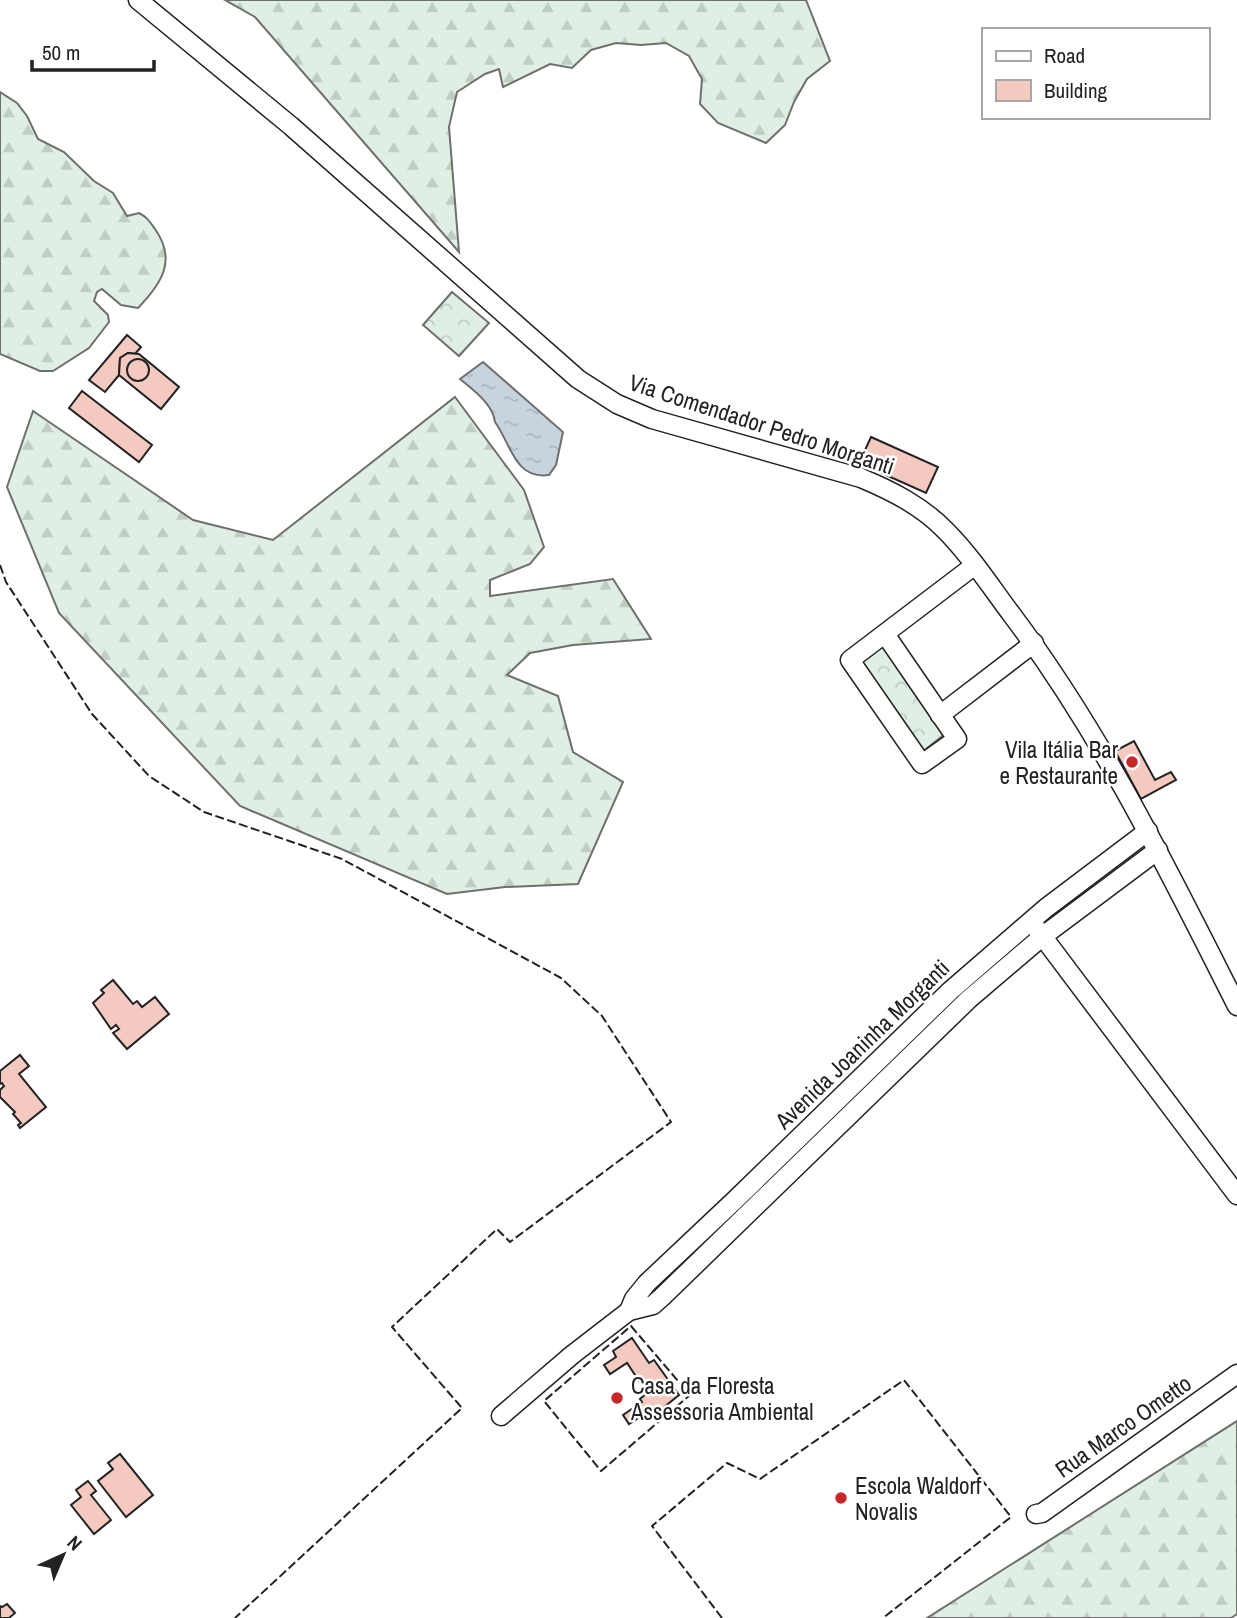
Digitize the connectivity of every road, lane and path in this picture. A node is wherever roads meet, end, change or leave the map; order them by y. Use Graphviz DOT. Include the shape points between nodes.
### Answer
graph roads {
  1 [pos="138,0"];
  2 [pos="975,565"];
  3 [pos="885,634"];
  4 [pos="1034,643"];
  5 [pos="940,715"];
  6 [pos="1148,831"];
  7 [pos="1158,850"];
  8 [pos="1031,921"];
  9 [pos="1043,936"];
  10 [pos="1237,1006"];
  11 [pos="1237,1195"];
  12 [pos="740,1208"];
  13 [pos="1237,1374"];
  14 [pos="501,1416"];
  15 [pos="1036,1514"];
  1 -- 2 [label="street, Via Comendador Pedro Morganti" via="291,126 578,379 652,419 861,478 892,491 947,531"];
  2 -- 3 [label="street"];
  2 -- 4 [label="street, Via Comendador Pedro Morganti"];
  3 -- 5 [label="street"];
  3 -- 5 [label="street" via="850,660 922,764 957,739"];
  4 -- 5 [label="street"];
  4 -- 6 [label="street, Via Comendador Pedro Morganti"];
  6 -- 7 [label="street, Via Comendador Pedro Morganti"];
  6 -- 8 [label="street, Avenida Joaninha Morganti"];
  7 -- 9 [label="street, Avenida Joaninha Morganti"];
  7 -- 10 [label="street, Via Comendador Pedro Morganti"];
  8 -- 9 [label="street"];
  8 -- 12 [label="street, Avenida Joaninha Morganti" via="950,991"];
  9 -- 11 [label="street"];
  9 -- 12 [label="street, Avenida Joaninha Morganti"];
  12 -- 14 [label="street, Avenida Joaninha Morganti" via="647,1283 629,1311"];
  13 -- 15 [label="street, Rua Marco Ometto"];
}
